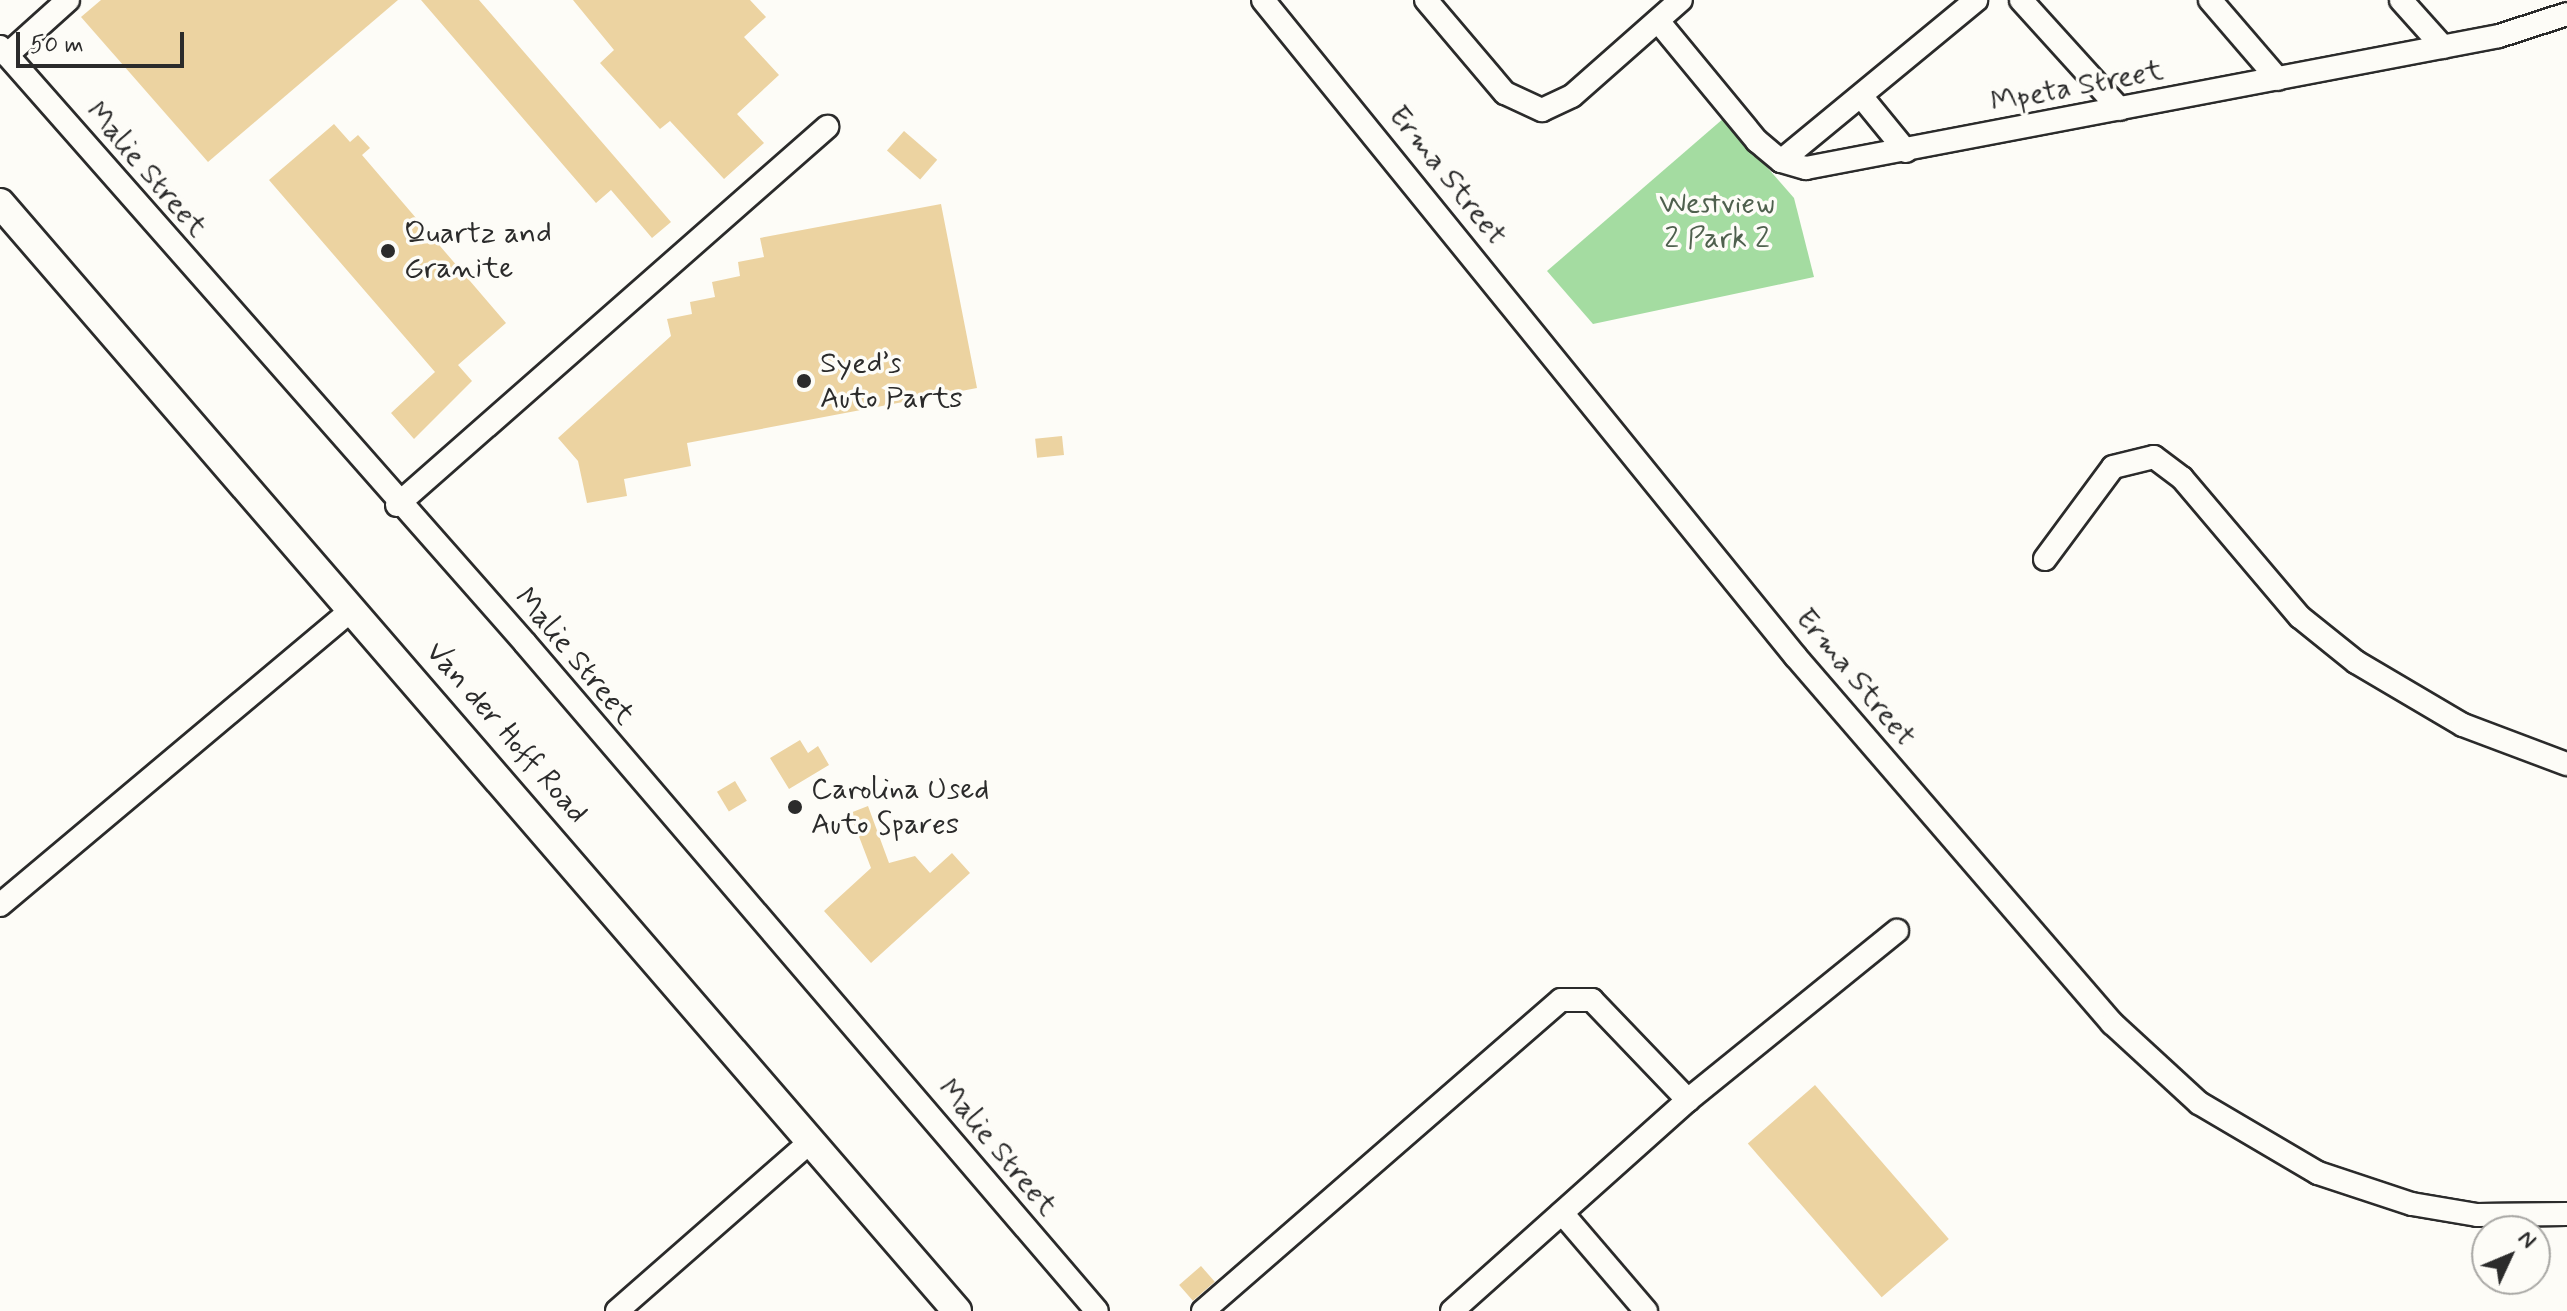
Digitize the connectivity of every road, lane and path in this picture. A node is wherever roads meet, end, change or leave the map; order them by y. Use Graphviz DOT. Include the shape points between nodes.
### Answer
graph roads {
  1 [pos="68,0"];
  2 [pos="1263,0"];
  3 [pos="1681,0"];
  4 [pos="1976,0"];
  5 [pos="2021,0"];
  6 [pos="2210,0"];
  7 [pos="2401,0"];
  8 [pos="1435,3"];
  9 [pos="2567,14"];
  10 [pos="1658,21"];
  11 [pos="2443,47"];
  12 [pos="4,51"];
  13 [pos="2278,79"];
  14 [pos="1861,96"];
  15 [pos="2120,109"];
  16 [pos="827,127"];
  17 [pos="1906,151"];
  18 [pos="1781,161"];
  19 [pos="0,203"];
  20 [pos="397,505"];
  21 [pos="2045,559"];
  22 [pos="353,609"];
  23 [pos="2567,764"];
  24 [pos="0,905"];
  25 [pos="1897,931"];
  26 [pos="1688,1100"];
  27 [pos="811,1141"];
  28 [pos="1562,1213"];
  29 [pos="2567,1214"];
  30 [pos="617,1311"];
  31 [pos="957,1311"];
  32 [pos="1097,1311"];
  33 [pos="1203,1311"];
  34 [pos="1452,1311"];
  35 [pos="1646,1311"];
  1 -- 12 [label="street"];
  2 -- 29 [label="street, Erma Street" via="1796,657 2112,1023 2199,1103 2318,1173 2412,1204 2526,1218"];
  3 -- 10 [label="street"];
  4 -- 14 [label="street"];
  5 -- 15 [label="street"];
  6 -- 13 [label="street"];
  7 -- 11 [label="street"];
  8 -- 10 [label="street" via="1505,93 1530,109 1572,96"];
  9 -- 11 [label="street, Mpeta Street"];
  10 -- 18 [label="street"];
  11 -- 13 [label="street, Mpeta Street"];
  12 -- 20 [label="street, Malie Street"];
  13 -- 15 [label="street, Mpeta Street"];
  14 -- 17 [label="street"];
  14 -- 18 [label="street"];
  15 -- 17 [label="street, Mpeta Street"];
  16 -- 20 [label="street"];
  17 -- 18 [label="street, Mpeta Street" via="1806,168"];
  19 -- 22 [label="main road, Van der Hoff Road"];
  20 -- 32 [label="street, Malie Street" via="525,643"];
  21 -- 23 [label="street" via="2113,467 2154,457 2182,478 2300,617 2356,662 2463,725"];
  22 -- 24 [label="street"];
  22 -- 27 [label="main road, Van der Hoff Road"];
  25 -- 26 [label="street"];
  26 -- 28 [label="street"];
  26 -- 33 [label="street" via="1592,1000 1561,1000"];
  27 -- 30 [label="street"];
  27 -- 31 [label="main road, Van der Hoff Road"];
  28 -- 34 [label="street"];
  28 -- 35 [label="street"];
}
